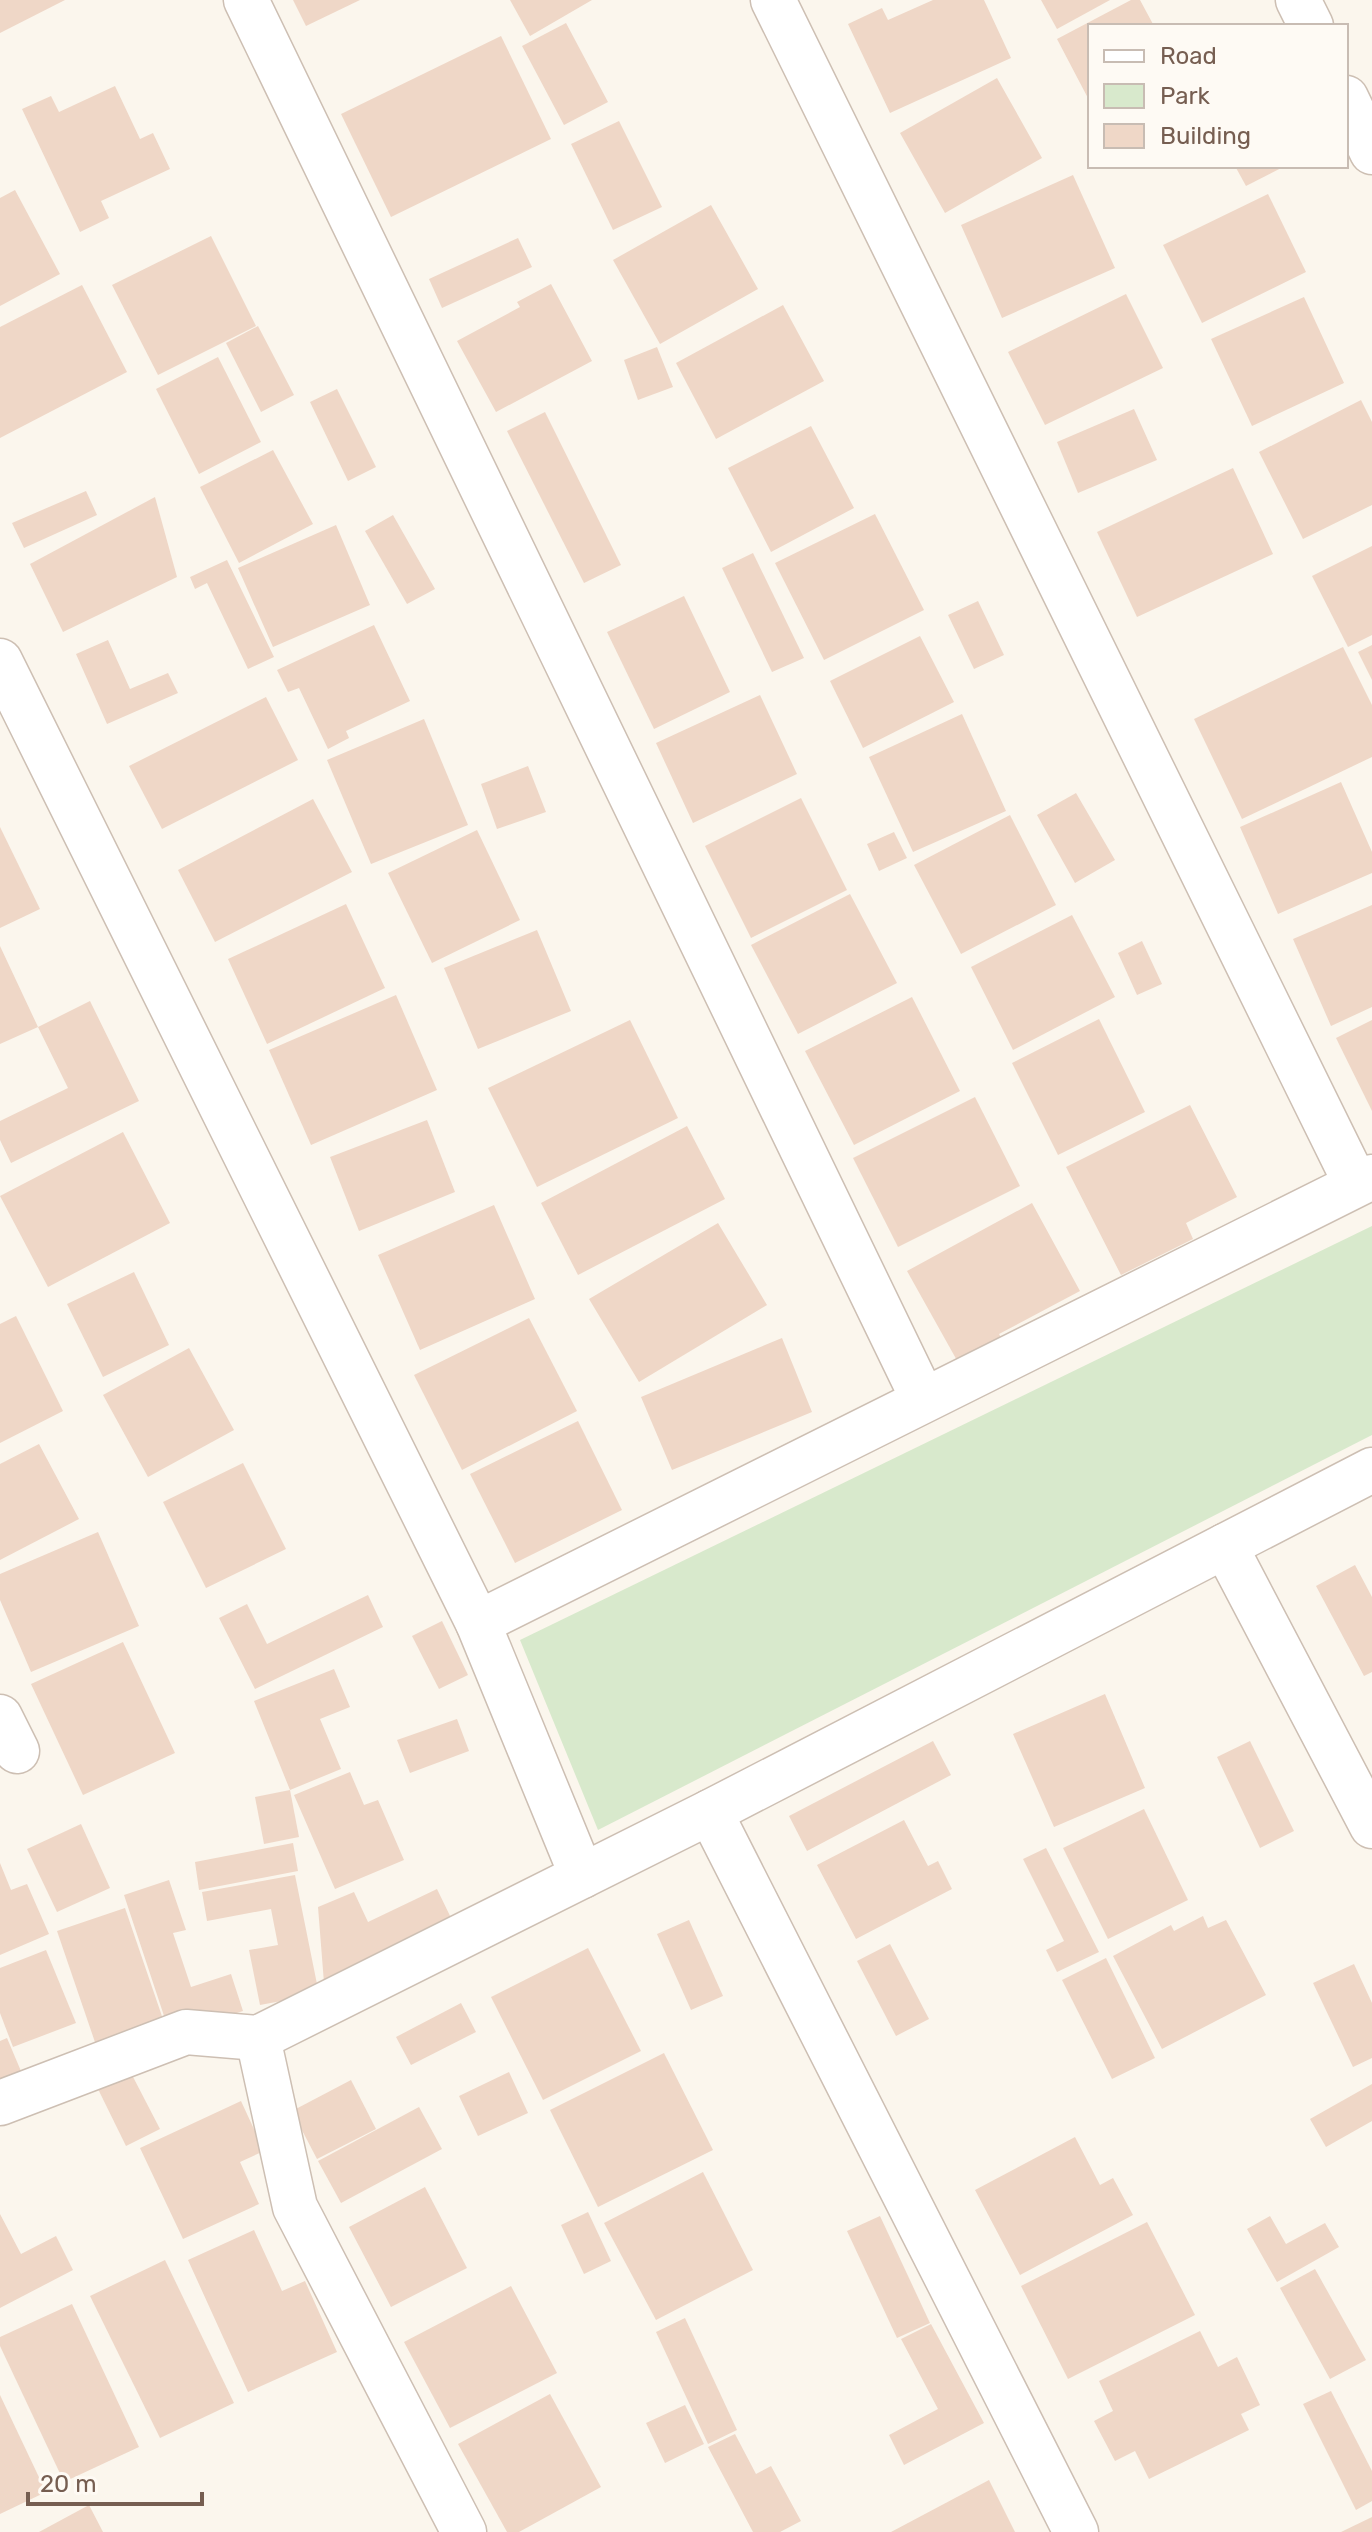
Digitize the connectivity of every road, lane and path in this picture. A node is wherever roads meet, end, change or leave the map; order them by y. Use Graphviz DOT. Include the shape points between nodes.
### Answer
graph roads {
  1 [pos="246,0"];
  2 [pos="773,0"];
  3 [pos="1298,0"];
  4 [pos="1310,24"];
  5 [pos="1348,102"];
  6 [pos="1372,152"];
  7 [pos="0,661"];
  8 [pos="1364,1180"];
  9 [pos="923,1399"];
  10 [pos="1372,1470"];
  11 [pos="1225,1546"];
  12 [pos="478,1623"];
  13 [pos="710,1812"];
  14 [pos="1372,1826"];
  15 [pos="582,1876"];
  16 [pos="258,2038"];
  17 [pos="0,2103"];
  18 [pos="464,2532"];
  19 [pos="1076,2532"];
  1 -- 9 [label="street"];
  2 -- 8 [label="street"];
  3 -- 4 [label="street"];
  5 -- 6 [label="street"];
  7 -- 12 [label="street"];
  8 -- 9 [label="street"];
  9 -- 12 [label="street"];
  10 -- 11 [label="street"];
  11 -- 13 [label="street"];
  11 -- 14 [label="street"];
  12 -- 15 [label="street"];
  13 -- 15 [label="street"];
  13 -- 19 [label="street"];
  15 -- 16 [label="street"];
  16 -- 17 [label="street" via="186,2032"];
  16 -- 18 [label="street" via="295,2207"];
}
